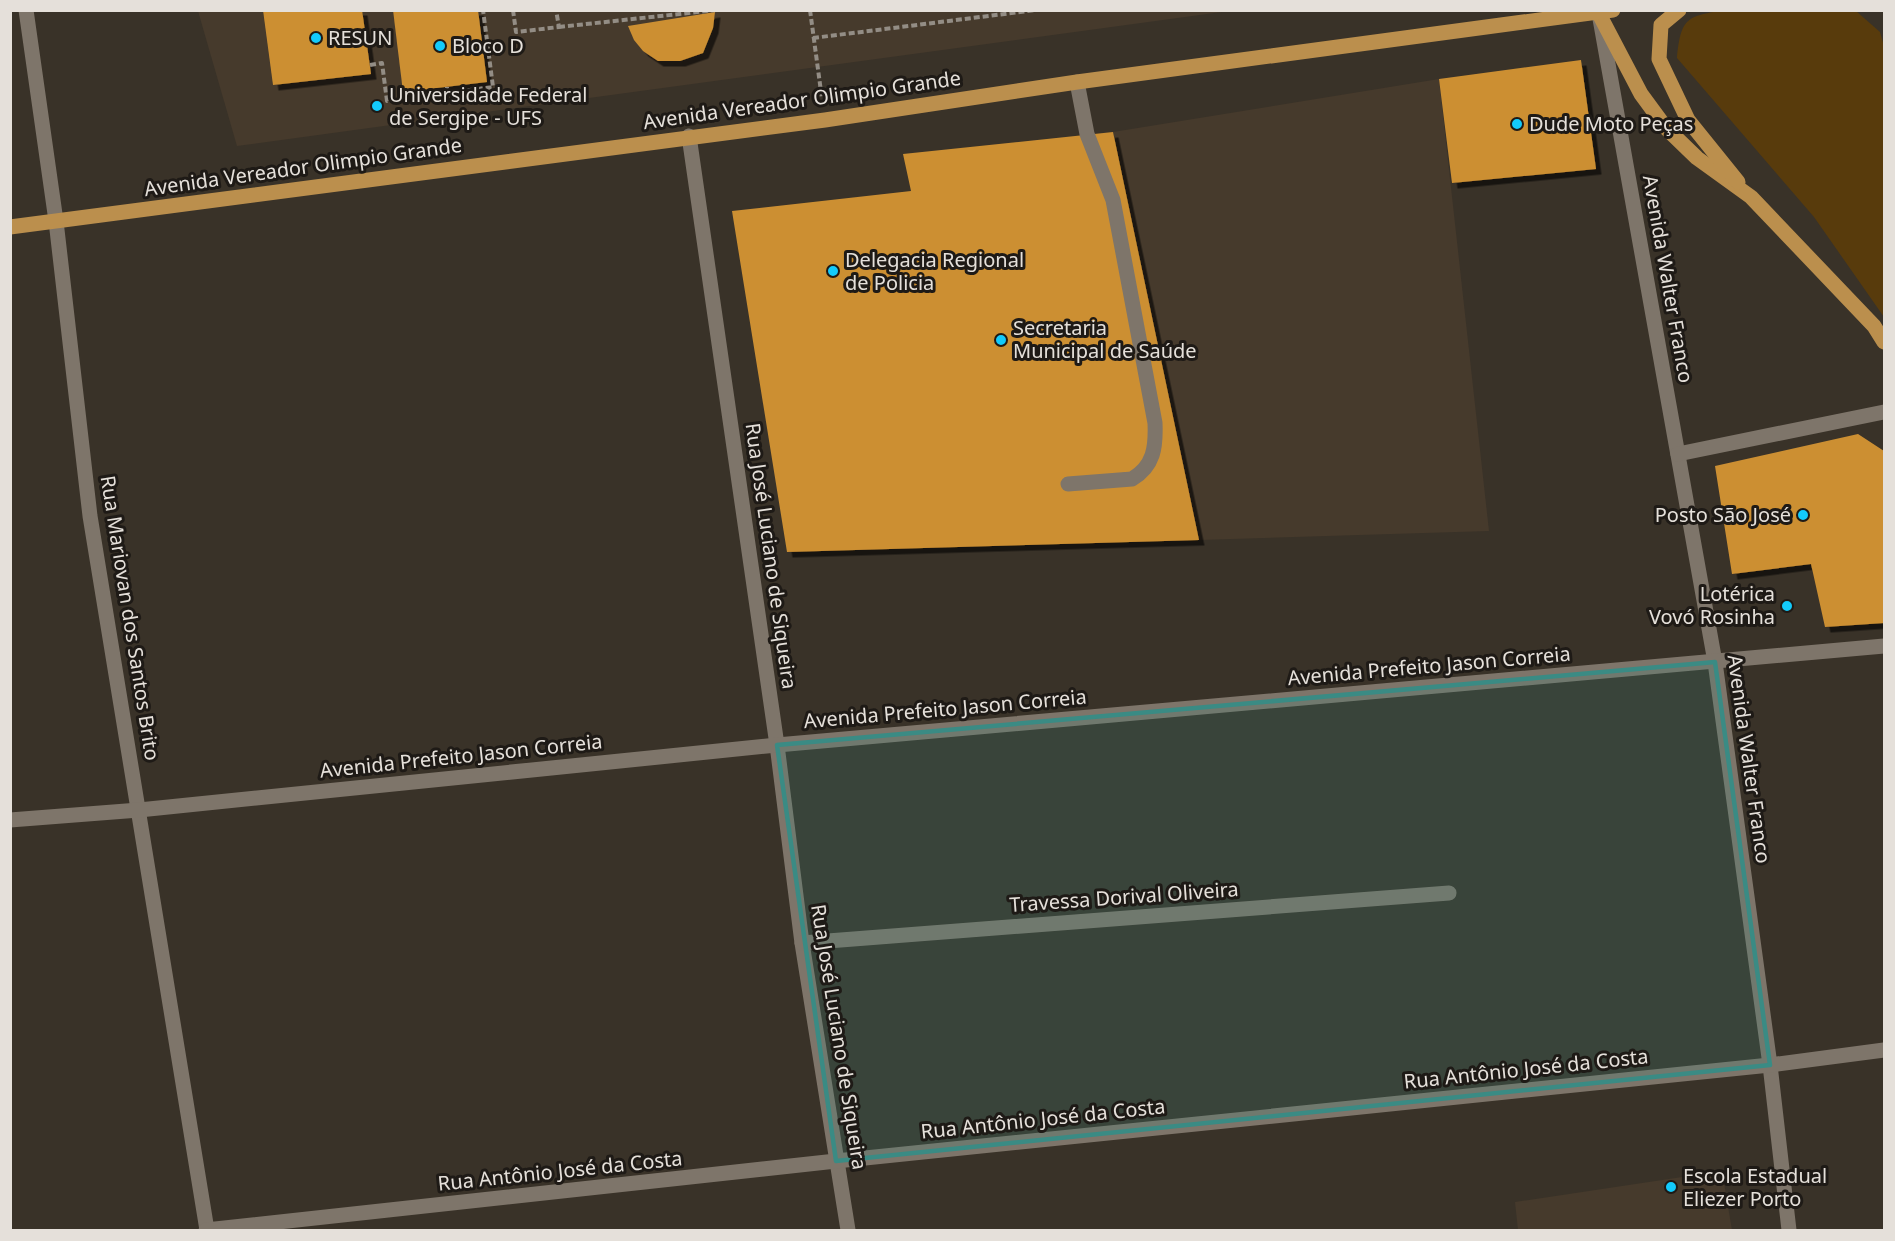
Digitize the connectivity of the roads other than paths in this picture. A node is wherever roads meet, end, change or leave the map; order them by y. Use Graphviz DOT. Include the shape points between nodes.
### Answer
graph roads {
  1 [pos="26,10"];
  2 [pos="1679,10"];
  3 [pos="1602,11"];
  4 [pos="1077,82"];
  5 [pos="689,136"];
  6 [pos="1751,197"];
  7 [pos="56,221"];
  8 [pos="10,227"];
  9 [pos="1884,342"];
  10 [pos="1884,412"];
  11 [pos="1678,454"];
  12 [pos="1068,484"];
  13 [pos="1884,646"];
  14 [pos="1715,662"];
  15 [pos="777,745"];
  16 [pos="140,810"];
  17 [pos="10,820"];
  18 [pos="1449,893"];
  19 [pos="802,942"];
  20 [pos="1884,1050"];
  21 [pos="1770,1065"];
  22 [pos="836,1161"];
  23 [pos="207,1230"];
  24 [pos="848,1230"];
  25 [pos="1789,1230"];
  1 -- 7 [label="street, Rua Mariovan dos Santos Brito"];
  2 -- 6 [label="main road" via="1661,25 1659,59 1688,120"];
  3 -- 4 [label="main road, Avenida Vereador Olimpio Grande"];
  3 -- 6 [label="main road" via="1641,94 1666,128 1697,158"];
  3 -- 11 [label="street, Avenida Walter Franco"];
  4 -- 5 [label="main road, Avenida Vereador Olimpio Grande"];
  4 -- 12 [label="street" via="1087,134 1113,200 1156,441 1151,461 1132,479"];
  5 -- 7 [label="main road, Avenida Vereador Olimpio Grande"];
  5 -- 15 [label="street, Rua José Luciano de Siqueira"];
  6 -- 9 [label="main road" via="1874,326"];
  7 -- 8 [label="main road, Avenida Vereador Olimpio Grande"];
  7 -- 16 [label="street, Rua Mariovan dos Santos Brito" via="90,516"];
  10 -- 11 [label="street"];
  11 -- 14 [label="street, Avenida Walter Franco"];
  13 -- 14 [label="street, Avenida Prefeito Jason Correia"];
  14 -- 15 [label="street, Avenida Prefeito Jason Correia"];
  14 -- 21 [label="street, Avenida Walter Franco"];
  15 -- 16 [label="street, Avenida Prefeito Jason Correia"];
  15 -- 19 [label="street, Rua José Luciano de Siqueira"];
  16 -- 17 [label="street, Avenida Prefeito Jason Correia"];
  16 -- 23 [label="street, Rua Mariovan dos Santos Brito"];
  18 -- 19 [label="street, Travessa Dorival Oliveira"];
  19 -- 22 [label="street, Rua José Luciano de Siqueira"];
  20 -- 21 [label="street, Rua Antônio José da Costa"];
  21 -- 22 [label="street, Rua Antônio José da Costa"];
  21 -- 25 [label="street, Avenida Walter Franco"];
  22 -- 23 [label="street, Rua Antônio José da Costa"];
  22 -- 24 [label="street, Rua José Luciano de Siqueira"];
}
